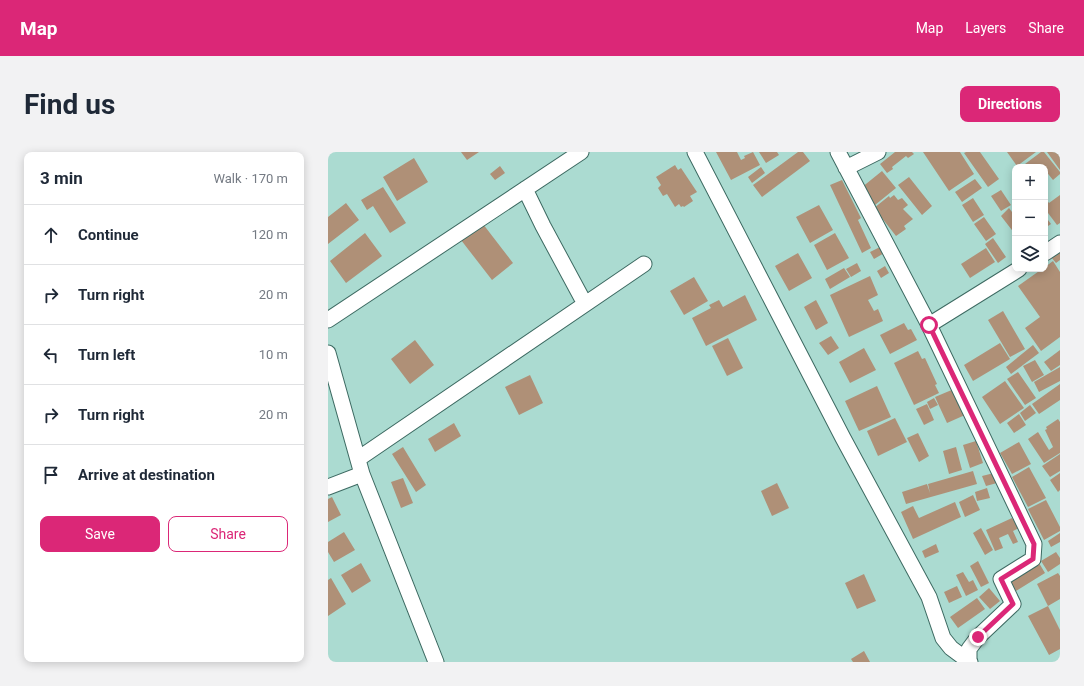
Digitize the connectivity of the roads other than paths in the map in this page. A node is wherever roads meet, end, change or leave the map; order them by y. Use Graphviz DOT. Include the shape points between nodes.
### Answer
graph roads {
  1 [pos="581,152"];
  2 [pos="695,152"];
  3 [pos="838,152"];
  4 [pos="878,152"];
  5 [pos="846,168"];
  6 [pos="525,189"];
  7 [pos="1060,243"];
  8 [pos="1048,251"];
  9 [pos="644,264"];
  10 [pos="1014,272"];
  11 [pos="585,304"];
  12 [pos="328,320"];
  13 [pos="929,325"];
  14 [pos="328,353"];
  15 [pos="358,459"];
  16 [pos="362,474"];
  17 [pos="328,487"];
  18 [pos="969,661"];
  19 [pos="436,662"];
  1 -- 6 [label="street"];
  2 -- 18 [label="street" via="843,438 929,597 944,638 951,648"];
  3 -- 5 [label="street"];
  4 -- 5 [label="street"];
  5 -- 13 [label="street"];
  6 -- 11 [label="street"];
  6 -- 12 [label="street"];
  7 -- 8 [label="street"];
  9 -- 11 [label="street"];
  10 -- 13 [label="street"];
  11 -- 15 [label="street"];
  13 -- 18 [label="street" via="1034,544 1033,559 1001,579 1013,604 978,637 969,649"];
  14 -- 15 [label="street"];
  15 -- 16 [label="street"];
  16 -- 17 [label="street"];
  16 -- 19 [label="street"];
}
